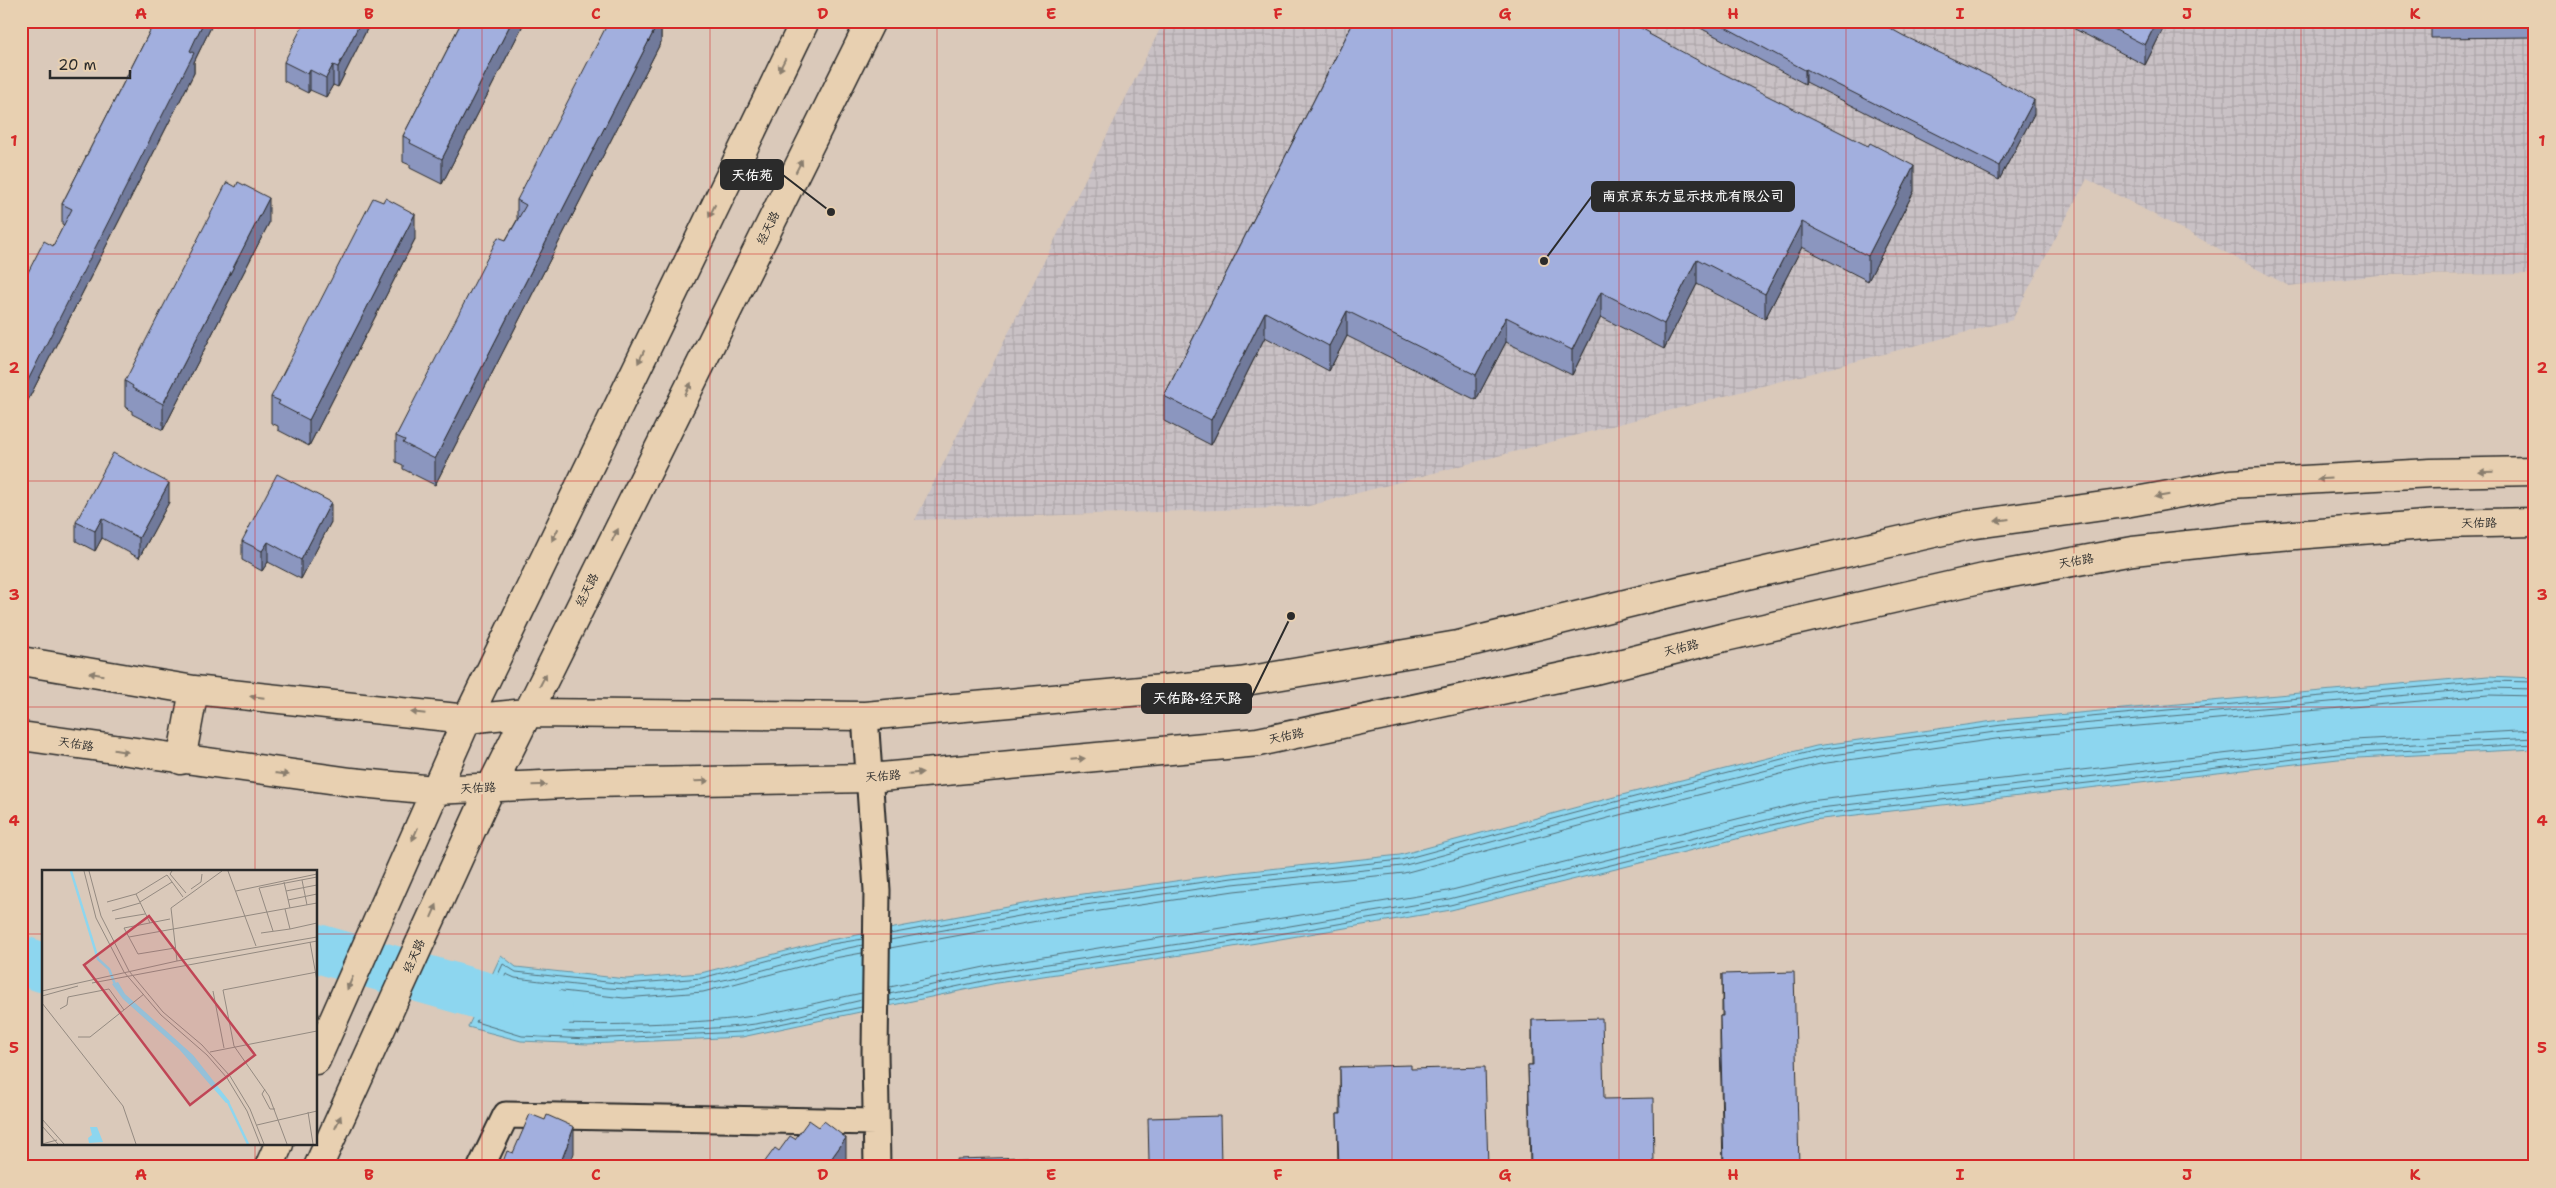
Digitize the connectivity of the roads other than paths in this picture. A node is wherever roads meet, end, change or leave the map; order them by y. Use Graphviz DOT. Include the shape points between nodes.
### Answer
graph roads {
  1 [pos="804,21"];
  2 [pos="871,21"];
  3 [pos="2535,471"];
  4 [pos="2535,522"];
  5 [pos="21,661"];
  6 [pos="194,690"];
  7 [pos="526,713"];
  8 [pos="865,716"];
  9 [pos="467,719"];
  10 [pos="21,736"];
  11 [pos="181,760"];
  12 [pos="870,778"];
  13 [pos="490,787"];
  14 [pos="434,790"];
  15 [pos="318,1055"];
  16 [pos="875,1122"];
  17 [pos="278,1146"];
  18 [pos="269,1167"];
  19 [pos="318,1167"];
  20 [pos="481,1167"];
  21 [pos="877,1167"];
  1 -- 9 [label="main road, one-way"];
  7 -- 2 [label="main road, 经天路, one-way"];
  3 -- 8 [label="main road, one-way" via="2230,484 1969,525 1448,647 1240,682"];
  12 -- 4 [label="main road, 天佑路, one-way" via="1258,742 1595,670 1984,578 2133,551 2438,524"];
  6 -- 5 [label="main road, one-way"];
  9 -- 6 [label="main road, one-way"];
  6 -- 11 [label="main road"];
  7 -- 8 [label="main road"];
  7 -- 9 [label="main road"];
  7 -- 13 [label="main road, 经天路"];
  8 -- 12 [label="street"];
  9 -- 14 [label="main road"];
  10 -- 11 [label="main road, 天佑路, one-way"];
  11 -- 14 [label="main road, 天佑路, one-way"];
  13 -- 12 [label="main road, 天佑路, one-way"];
  12 -- 16 [label="street" via="877,890"];
  13 -- 14 [label="main road, 天佑路"];
  19 -- 13 [label="main road, 经天路, one-way"];
  14 -- 15 [label="main road, one-way"];
  16 -- 20 [label="street" via="506,1115"];
  16 -- 21 [label="street"];
  17 -- 18 [label="main road"];
}
